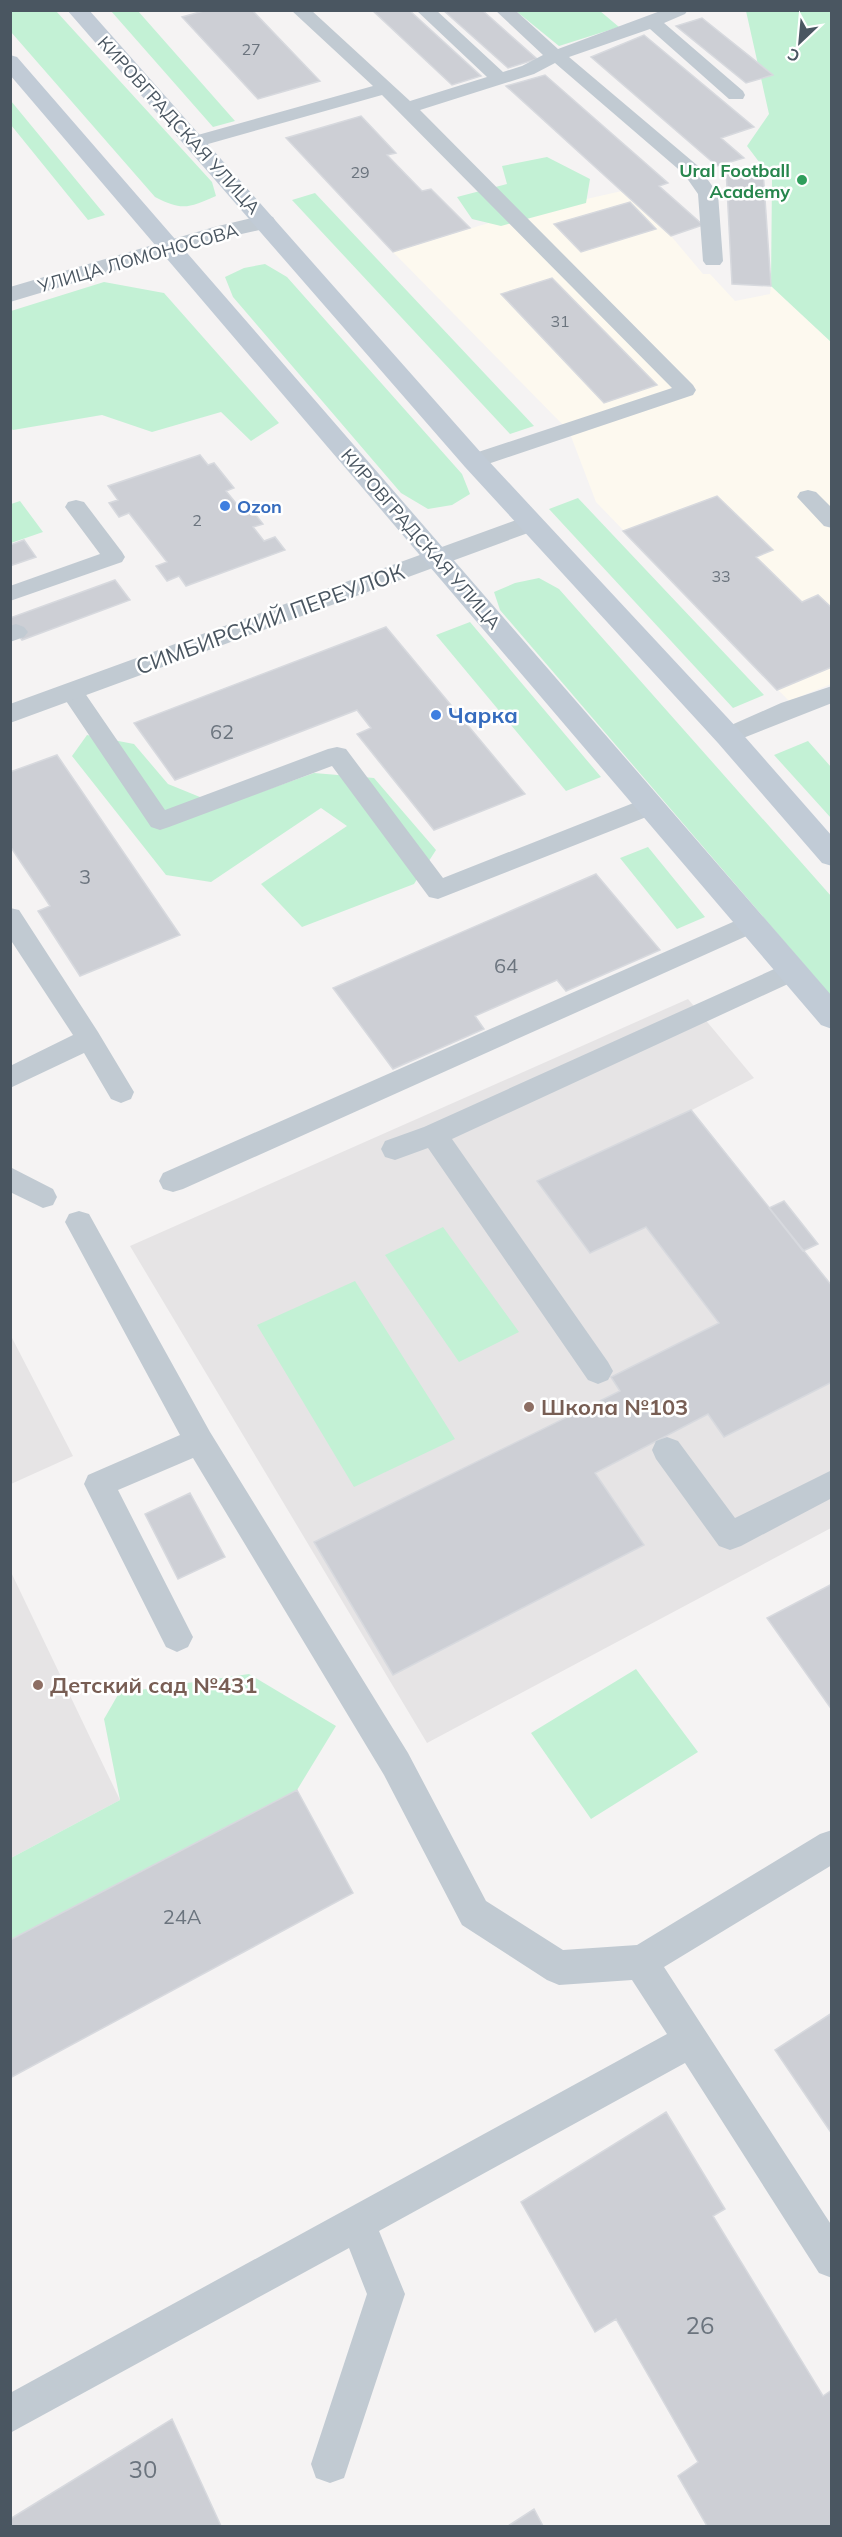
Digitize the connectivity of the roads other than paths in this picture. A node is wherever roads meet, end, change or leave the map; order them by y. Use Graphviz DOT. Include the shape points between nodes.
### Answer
graph roads {
  1 [pos="77,10"];
  2 [pos="300,10"];
  3 [pos="425,10"];
  4 [pos="504,10"];
  5 [pos="679,10"];
  6 [pos="637,22"];
  7 [pos="556,56"];
  8 [pos="10,61"];
  9 [pos="500,79"];
  10 [pos="386,88"];
  11 [pos="736,95"];
  12 [pos="407,108"];
  13 [pos="194,142"];
  14 [pos="265,222"];
  15 [pos="170,247"];
  16 [pos="713,261"];
  17 [pos="10,296"];
  18 [pos="474,461"];
  19 [pos="808,497"];
  20 [pos="76,507"];
  21 [pos="831,521"];
  22 [pos="530,523"];
  23 [pos="437,557"];
  24 [pos="10,594"];
  25 [pos="72,692"];
  26 [pos="831,694"];
  27 [pos="10,714"];
  28 [pos="728,736"];
  29 [pos="650,806"];
  30 [pos="831,856"];
  31 [pos="10,917"];
  32 [pos="751,923"];
  33 [pos="792,971"];
  34 [pos="831,1017"];
  35 [pos="89,1039"];
  36 [pos="10,1078"];
  37 [pos="121,1092"];
  38 [pos="434,1135"];
  39 [pos="395,1149"];
  40 [pos="10,1178"];
  41 [pos="173,1181"];
  42 [pos="43,1197"];
  43 [pos="80,1222"];
  44 [pos="597,1371"];
  45 [pos="199,1441"];
  46 [pos="667,1450"];
  47 [pos="831,1483"];
  48 [pos="177,1637"];
  49 [pos="831,1846"];
  50 [pos="641,1962"];
  51 [pos="691,2040"];
  52 [pos="357,2223"];
  53 [pos="831,2260"];
  54 [pos="10,2414"];
  55 [pos="330,2464"];
  1 -- 13 [label="main road, КИРОВГРАДСКАЯ УЛИЦА"];
  2 -- 10 [label="lane"];
  3 -- 9 [label="lane"];
  4 -- 7 [label="lane"];
  5 -- 6 [label="lane"];
  6 -- 7 [label="lane"];
  6 -- 11 [label="lane"];
  7 -- 9 [label="lane"];
  7 -- 16 [label="lane" via="691,170 708,194"];
  8 -- 15 [label="main road, КИРОВГРАДСКАЯ УЛИЦА"];
  9 -- 12 [label="lane"];
  10 -- 12 [label="lane"];
  10 -- 13 [label="lane"];
  12 -- 18 [label="lane" via="686,390"];
  13 -- 14 [label="main road, КИРОВГРАДСКАЯ УЛИЦА"];
  14 -- 15 [label="street, УЛИЦА ЛОМОНОСОВА"];
  14 -- 18 [label="main road, КИРОВГРАДСКАЯ УЛИЦА"];
  15 -- 17 [label="street, УЛИЦА ЛОМОНОСОВА"];
  15 -- 23 [label="main road, КИРОВГРАДСКАЯ УЛИЦА"];
  18 -- 22 [label="main road, КИРОВГРАДСКАЯ УЛИЦА"];
  19 -- 21 [label="lane"];
  20 -- 24 [label="lane" via="114,557"];
  22 -- 23 [label="street, СИМБИРСКИЙ ПЕРЕУЛОК"];
  22 -- 28 [label="main road, КИРОВГРАДСКАЯ УЛИЦА"];
  23 -- 25 [label="street, СИМБИРСКИЙ ПЕРЕУЛОК"];
  23 -- 29 [label="main road, КИРОВГРАДСКАЯ УЛИЦА"];
  25 -- 27 [label="street, СИМБИРСКИЙ ПЕРЕУЛОК"];
  25 -- 29 [label="lane" via="160,821 338,755 438,890"];
  26 -- 28 [label="lane"];
  28 -- 30 [label="main road, КИРОВГРАДСКАЯ УЛИЦА"];
  29 -- 32 [label="main road, КИРОВГРАДСКАЯ УЛИЦА"];
  31 -- 35 [label="lane"];
  32 -- 33 [label="main road, КИРОВГРАДСКАЯ УЛИЦА"];
  32 -- 41 [label="lane"];
  33 -- 34 [label="main road, КИРОВГРАДСКАЯ УЛИЦА"];
  33 -- 38 [label="lane"];
  35 -- 36 [label="lane"];
  35 -- 37 [label="lane"];
  38 -- 39 [label="lane"];
  38 -- 44 [label="lane"];
  40 -- 42 [label="lane"];
  43 -- 45 [label="lane"];
  45 -- 48 [label="lane" via="99,1484"];
  45 -- 50 [label="lane" via="396,1764 474,1913 559,1968"];
  46 -- 47 [label="lane" via="730,1536"];
  49 -- 50 [label="lane"];
  50 -- 51 [label="lane"];
  51 -- 52 [label="lane"];
  51 -- 53 [label="lane"];
  52 -- 54 [label="lane"];
  52 -- 55 [label="lane" via="386,2294"];
}
